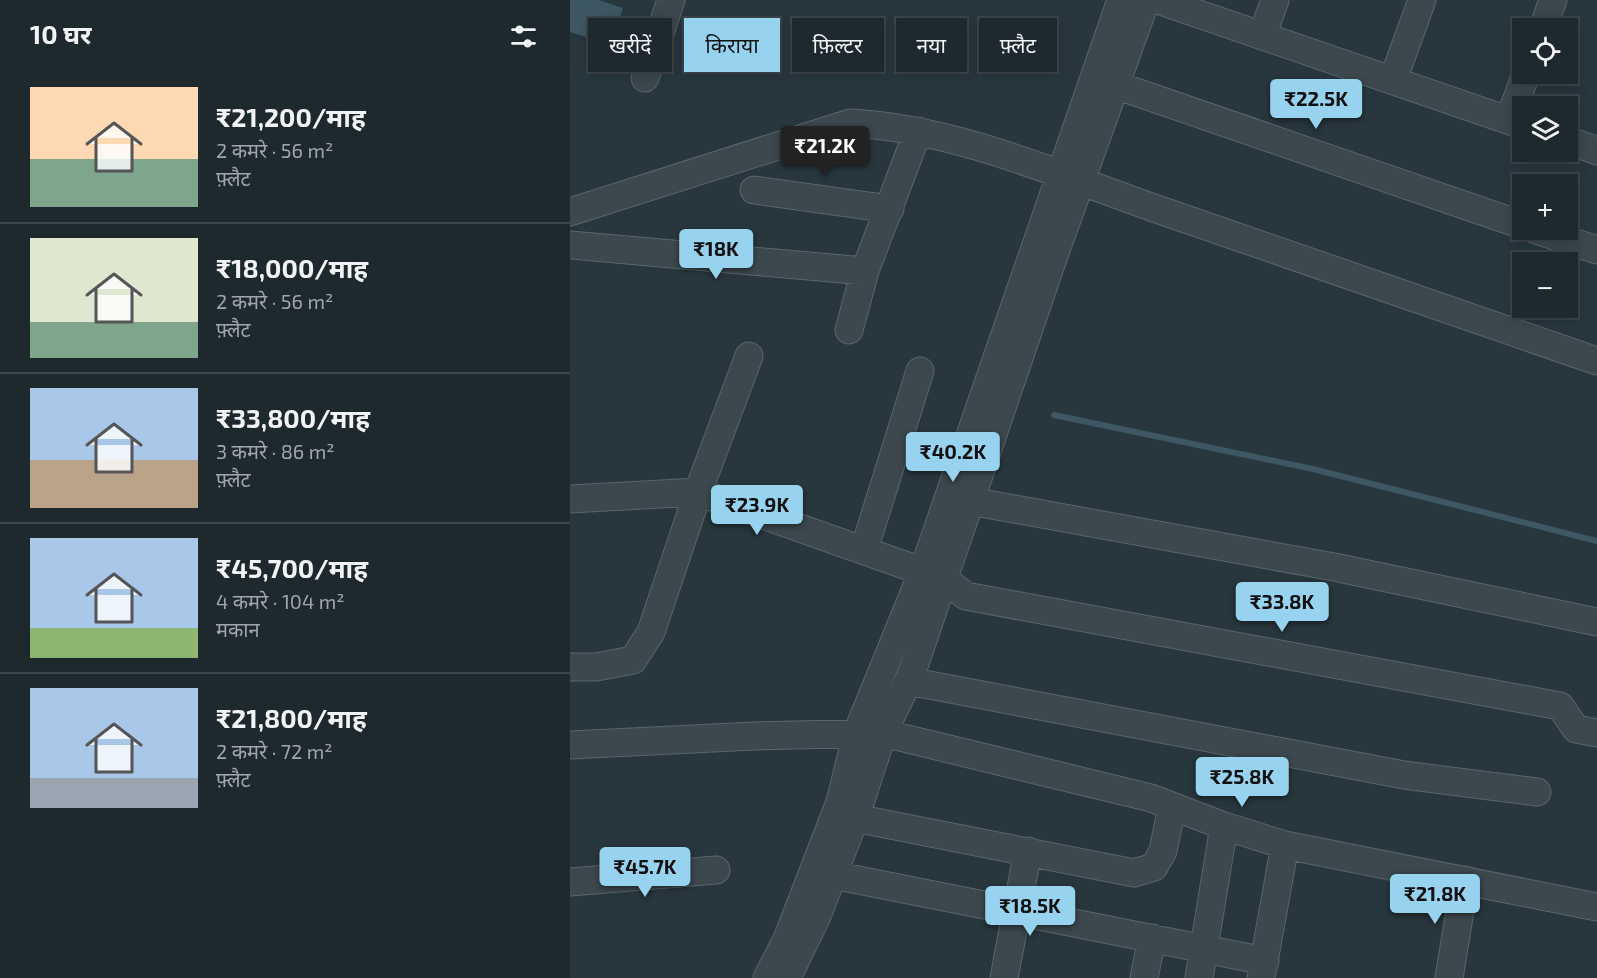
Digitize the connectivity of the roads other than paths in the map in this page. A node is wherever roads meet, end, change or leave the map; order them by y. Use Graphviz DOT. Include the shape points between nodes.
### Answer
graph roads {
  1 [pos="671,0"];
  2 [pos="1121,0"];
  3 [pos="1146,0"];
  4 [pos="1158,0"];
  5 [pos="1275,0"];
  6 [pos="1422,0"];
  7 [pos="1553,0"];
  8 [pos="1547,18"];
  9 [pos="1262,36"];
  10 [pos="645,78"];
  11 [pos="1393,80"];
  12 [pos="1105,81"];
  13 [pos="1512,122"];
  14 [pos="918,131"];
  15 [pos="1578,144"];
  16 [pos="1597,151"];
  17 [pos="1071,179"];
  18 [pos="754,190"];
  19 [pos="890,209"];
  20 [pos="570,212"];
  21 [pos="1512,222"];
  22 [pos="1566,240"];
  23 [pos="570,245"];
  24 [pos="1597,250"];
  25 [pos="865,271"];
  26 [pos="849,330"];
  27 [pos="749,356"];
  28 [pos="1597,361"];
  29 [pos="920,371"];
  30 [pos="698,492"];
  31 [pos="570,499"];
  32 [pos="970,501"];
  33 [pos="864,550"];
  34 [pos="933,575"];
  35 [pos="1597,622"];
  36 [pos="570,667"];
  37 [pos="908,681"];
  38 [pos="1597,733"];
  39 [pos="870,734"];
  40 [pos="570,745"];
  41 [pos="1537,792"];
  42 [pos="1172,807"];
  43 [pos="855,818"];
  44 [pos="1224,826"];
  45 [pos="1285,844"];
  46 [pos="1028,851"];
  47 [pos="825,869"];
  48 [pos="716,870"];
  49 [pos="1465,880"];
  50 [pos="570,882"];
  51 [pos="1597,907"];
  52 [pos="1016,911"];
  53 [pos="1152,938"];
  54 [pos="1204,949"];
  55 [pos="1263,969"];
  56 [pos="767,978"];
  57 [pos="787,978"];
  58 [pos="1004,978"];
  59 [pos="1144,978"];
  60 [pos="1199,978"];
  61 [pos="1449,978"];
  1 -- 10 [label="street"];
  2 -- 12 [label="street"];
  3 -- 12 [label="street"];
  4 -- 9 [label="street"];
  5 -- 9 [label="street"];
  6 -- 11 [label="street"];
  7 -- 8 [label="street"];
  9 -- 11 [label="street"];
  11 -- 13 [label="street"];
  12 -- 17 [label="street"];
  12 -- 21 [label="street"];
  14 -- 17 [label="street"];
  14 -- 19 [label="street"];
  14 -- 20 [label="street" via="893,125 850,123"];
  15 -- 16 [label="street"];
  17 -- 28 [label="street"];
  17 -- 32 [label="street"];
  17 -- 34 [label="street"];
  18 -- 19 [label="street"];
  19 -- 25 [label="street"];
  22 -- 24 [label="street"];
  23 -- 25 [label="street"];
  25 -- 26 [label="street"];
  27 -- 30 [label="street"];
  29 -- 33 [label="street"];
  30 -- 31 [label="street"];
  30 -- 33 [label="street"];
  30 -- 36 [label="street" via="651,632 633,660"];
  32 -- 34 [label="street"];
  32 -- 35 [label="street" via="1334,567"];
  33 -- 34 [label="street"];
  34 -- 37 [label="street"];
  34 -- 38 [label="street" via="966,596 1024,609 1560,706 1576,729"];
  34 -- 39 [label="street"];
  37 -- 39 [label="street"];
  37 -- 41 [label="street" via="1404,775"];
  39 -- 40 [label="street" via="754,735"];
  39 -- 42 [label="street" via="1151,798"];
  39 -- 43 [label="street"];
  39 -- 47 [label="street" via="840,802"];
  42 -- 44 [label="street"];
  42 -- 46 [label="street" via="1163,851 1154,867 1134,873"];
  43 -- 46 [label="street"];
  43 -- 47 [label="street"];
  44 -- 45 [label="street"];
  44 -- 54 [label="street"];
  45 -- 49 [label="street"];
  45 -- 55 [label="street"];
  46 -- 52 [label="street"];
  47 -- 52 [label="street"];
  47 -- 56 [label="street"];
  47 -- 57 [label="street"];
  48 -- 50 [label="street"];
  49 -- 51 [label="street"];
  49 -- 61 [label="street"];
  52 -- 53 [label="street"];
  52 -- 58 [label="street"];
  53 -- 54 [label="street"];
  53 -- 59 [label="street"];
  54 -- 55 [label="street"];
  54 -- 60 [label="street"];
}
